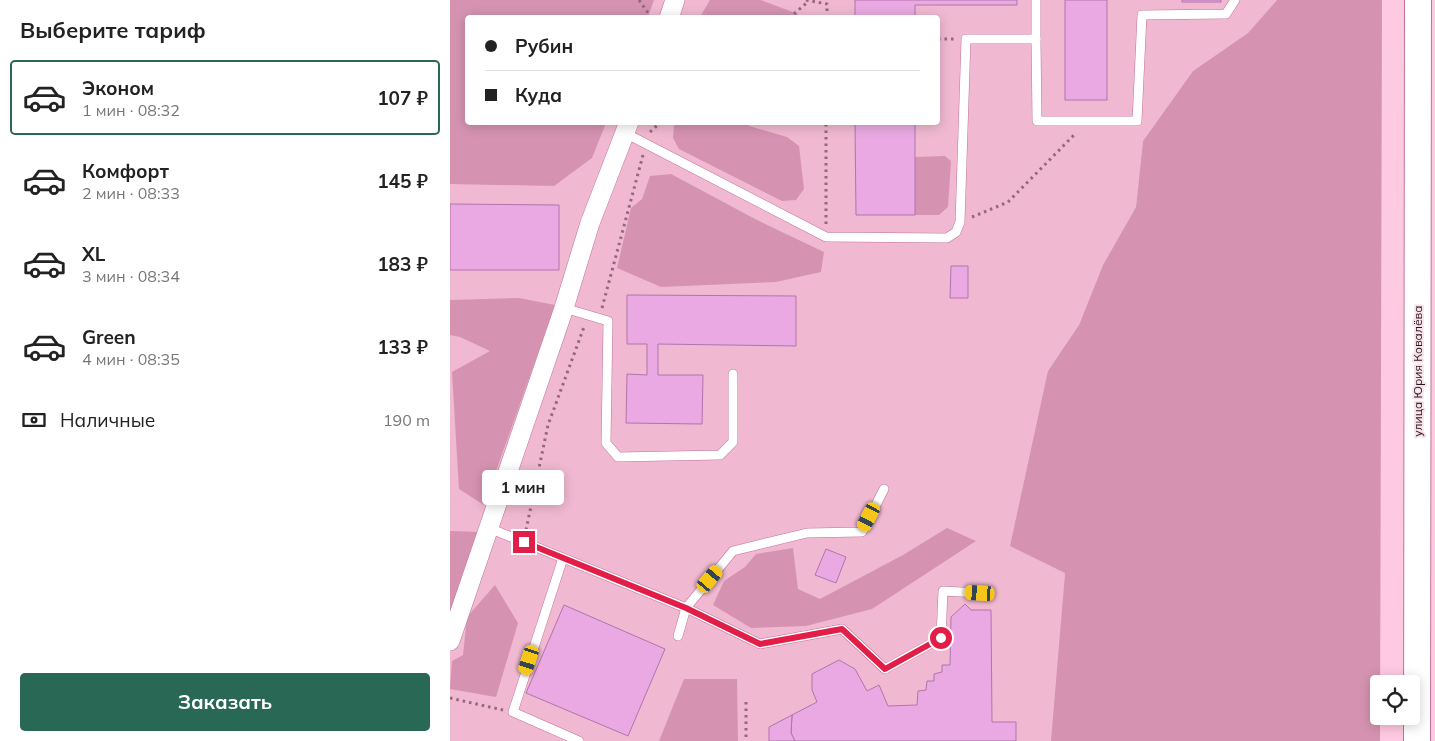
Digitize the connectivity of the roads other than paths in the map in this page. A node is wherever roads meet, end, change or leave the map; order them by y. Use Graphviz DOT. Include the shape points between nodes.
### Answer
graph roads {
  1 [pos="675,0"];
  2 [pos="1036,0"];
  3 [pos="1235,0"];
  4 [pos="1418,0"];
  5 [pos="670,15"];
  6 [pos="1036,39"];
  7 [pos="627,128"];
  8 [pos="564,308"];
  9 [pos="733,374"];
  10 [pos="884,489"];
  11 [pos="489,528"];
  12 [pos="563,558"];
  13 [pos="980,593"];
  14 [pos="686,608"];
  15 [pos="678,636"];
  16 [pos="450,641"];
  17 [pos="579,741"];
  18 [pos="1418,741"];
  1 -- 5 [label="street"];
  2 -- 6 [label="lane"];
  3 -- 6 [label="lane" via="1226,14 1142,15 1137,121 1037,121"];
  4 -- 18 [label="main road, улица Юрия Ковалёва"];
  6 -- 7 [label="lane" via="966,39 960,222 956,232 947,238 826,237"];
  7 -- 8 [label="street" via="590,222"];
  8 -- 9 [label="lane" via="608,321 606,443 618,457 720,455 733,442"];
  8 -- 11 [label="street"];
  10 -- 14 [label="lane" via="862,532 807,533 734,550"];
  11 -- 12 [label="lane"];
  11 -- 16 [label="street"];
  12 -- 14 [label="lane"];
  12 -- 17 [label="lane" via="513,712"];
  13 -- 14 [label="lane" via="943,591 941,638 885,669 842,629 760,644"];
  14 -- 15 [label="lane"];
}
